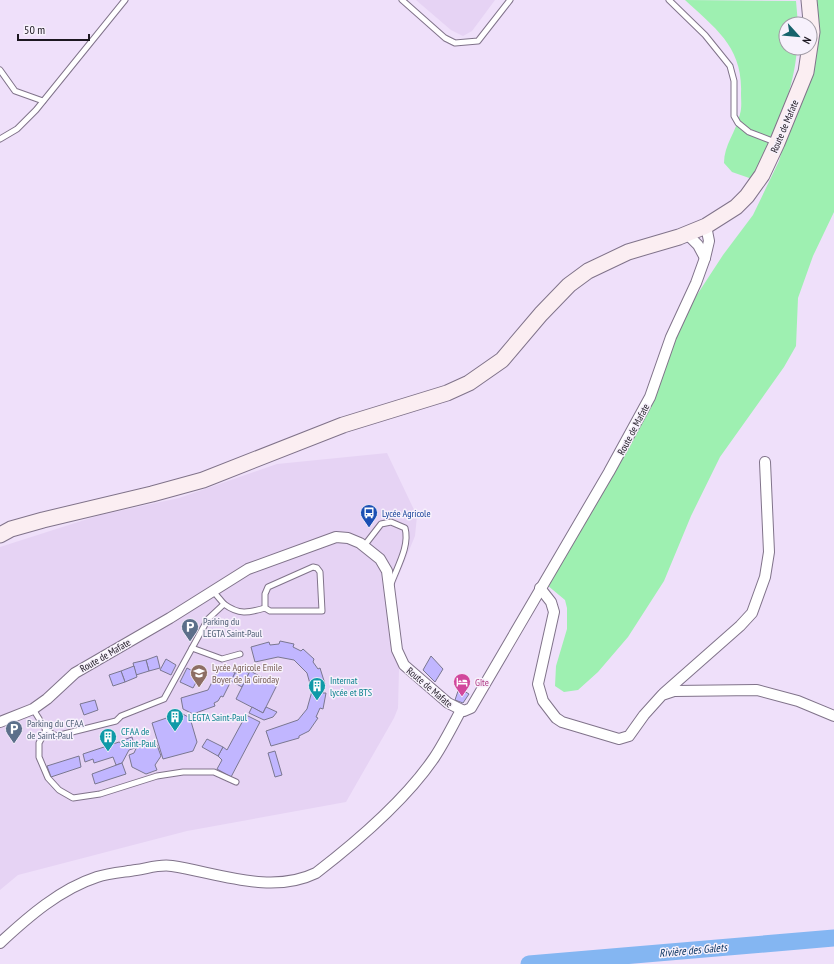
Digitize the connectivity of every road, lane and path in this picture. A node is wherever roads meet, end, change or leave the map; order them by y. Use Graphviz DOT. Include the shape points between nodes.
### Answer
graph roads {
  1 [pos="125,0"];
  2 [pos="402,0"];
  3 [pos="510,0"];
  4 [pos="669,0"];
  5 [pos="809,0"];
  6 [pos="0,70"];
  7 [pos="43,101"];
  8 [pos="0,139"];
  9 [pos="778,143"];
  10 [pos="706,226"];
  11 [pos="686,234"];
  12 [pos="705,258"];
  13 [pos="765,462"];
  14 [pos="0,535"];
  15 [pos="364,546"];
  16 [pos="390,587"];
  17 [pos="540,588"];
  18 [pos="214,591"];
  19 [pos="224,604"];
  20 [pos="265,608"];
  21 [pos="192,648"];
  22 [pos="240,654"];
  23 [pos="662,694"];
  24 [pos="34,709"];
  25 [pos="461,710"];
  26 [pos="834,716"];
  27 [pos="0,722"];
  28 [pos="46,730"];
  29 [pos="236,782"];
  30 [pos="0,943"];
  1 -- 7 [label="lane"];
  2 -- 3 [label="lane" via="445,38 455,43 478,41"];
  4 -- 9 [label="lane" via="705,35 730,66 734,81 734,116 738,123 749,132"];
  5 -- 9 [label="main road, Route de Mafate" via="812,32 806,72"];
  6 -- 7 [label="lane" via="15,91"];
  7 -- 8 [label="lane" via="17,129"];
  9 -- 10 [label="main road, Route de Mafate" via="762,175 747,196 736,207"];
  10 -- 11 [label="main road, Route de Mafate"];
  10 -- 12 [label="street, Route de Mafate" via="709,241"];
  11 -- 12 [label="street" via="698,245"];
  11 -- 14 [label="main road, Route de Mafate" via="628,252 588,271 564,290 502,360 469,383 447,393 343,425 203,480 43,520 11,529"];
  12 -- 17 [label="street, Route de Mafate" via="671,338 650,397"];
  13 -- 23 [label="street" via="769,552 765,577 752,613"];
  15 -- 16 [label="street, Route de Mafate" via="380,559 387,571"];
  15 -- 16 [label="lane" via="381,524 391,522 405,528 408,536 406,544"];
  15 -- 18 [label="street, Route de Mafate" via="348,538 336,537 248,569"];
  16 -- 25 [label="street, Route de Mafate" via="396,650 404,664 442,698"];
  17 -- 23 [label="street" via="551,602 554,612 538,684 544,701 556,718 569,725 619,739 629,736"];
  17 -- 25 [label="street, Route de Mafate" via="474,705"];
  18 -- 19 [label="lane"];
  18 -- 24 [label="street, Route de Mafate" via="75,673"];
  19 -- 20 [label="lane" via="234,611 248,612"];
  19 -- 21 [label="lane" via="208,619"];
  20 -- 20 [label="lane" via="270,611 322,611 320,572 313,567 268,587"];
  21 -- 22 [label="lane" via="222,659"];
  21 -- 28 [label="lane" via="164,699 122,716 116,721 69,734 56,736"];
  23 -- 26 [label="street" via="674,691 757,690 798,701"];
  24 -- 27 [label="street, Route de Mafate"];
  24 -- 28 [label="lane"];
  25 -- 30 [label="street" via="425,770 378,820 309,877 282,882 259,881 164,866 99,876 47,903"];
  28 -- 29 [label="lane" via="39,743 39,756 48,778 73,798 100,794 157,776 183,772 214,772"];
}
